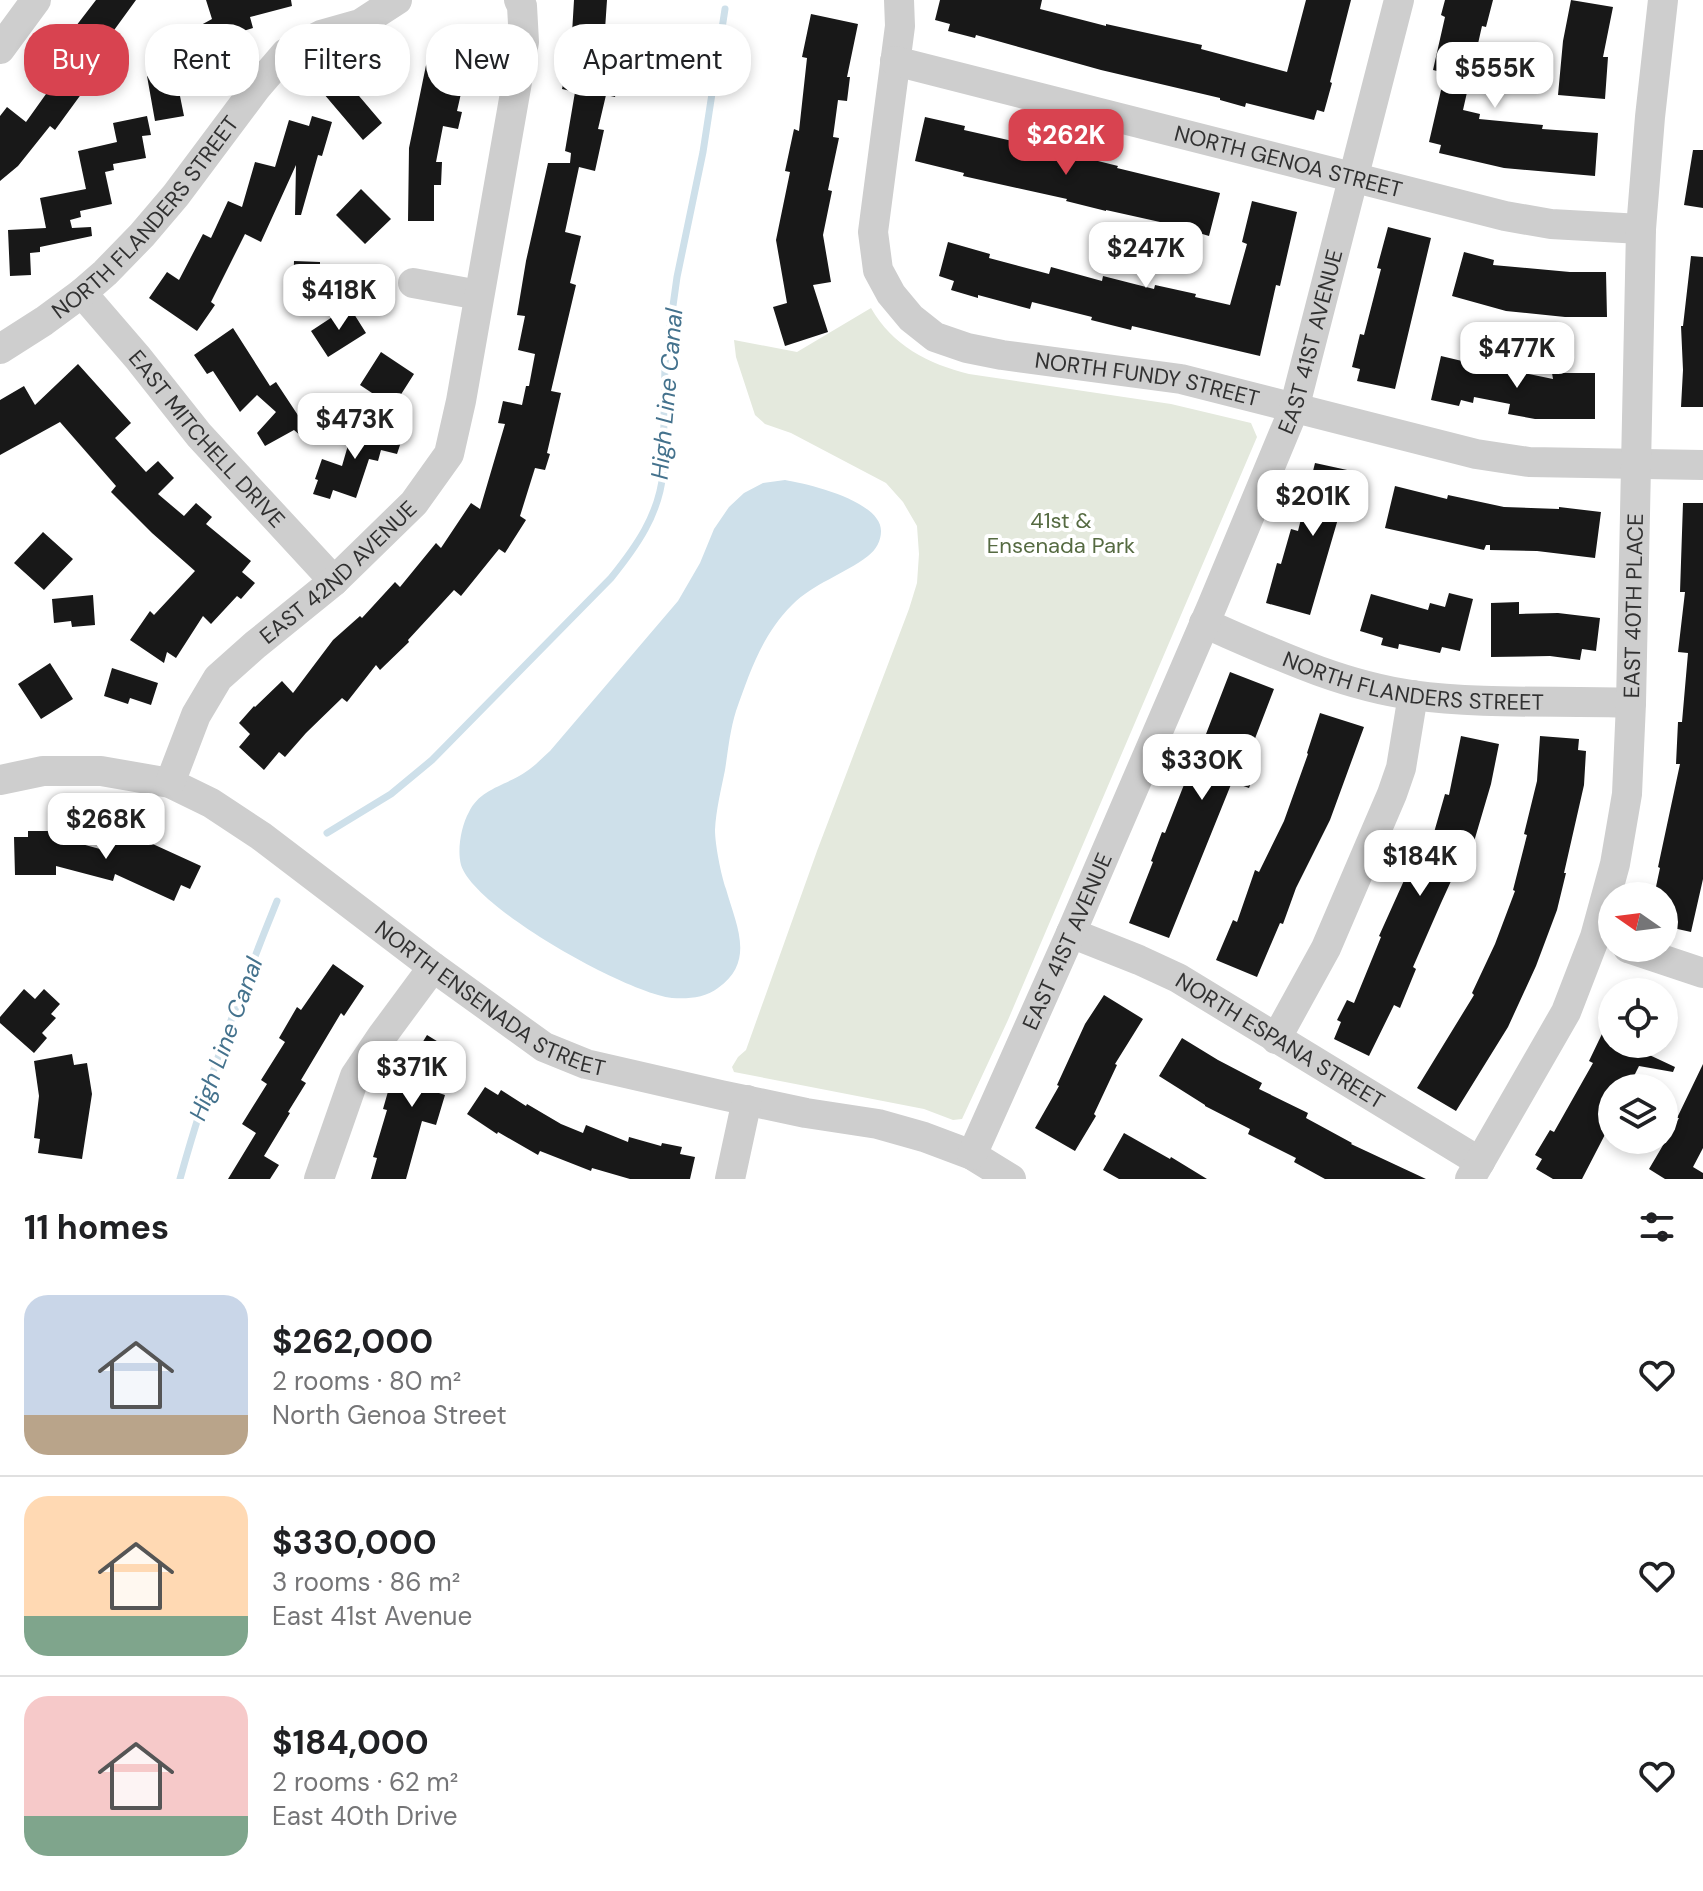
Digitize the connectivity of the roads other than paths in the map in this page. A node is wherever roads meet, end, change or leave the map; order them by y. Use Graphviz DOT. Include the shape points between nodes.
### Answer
graph roads {
  1 [pos="36,0"];
  2 [pos="397,0"];
  3 [pos="519,0"];
  4 [pos="899,0"];
  5 [pos="1399,0"];
  6 [pos="1663,0"];
  7 [pos="0,49"];
  8 [pos="895,61"];
  9 [pos="1353,177"];
  10 [pos="1641,229"];
  11 [pos="413,283"];
  12 [pos="82,293"];
  13 [pos="479,295"];
  14 [pos="0,349"];
  15 [pos="1294,409"];
  16 [pos="1636,465"];
  17 [pos="1703,465"];
  18 [pos="334,581"];
  19 [pos="1204,623"];
  20 [pos="1413,695"];
  21 [pos="1631,703"];
  22 [pos="0,780"];
  23 [pos="170,783"];
  24 [pos="1612,882"];
  25 [pos="1071,933"];
  26 [pos="1598,951"];
  27 [pos="1670,962"];
  28 [pos="433,967"];
  29 [pos="1703,973"];
  30 [pos="1276,1039"];
  31 [pos="747,1100"];
  32 [pos="972,1155"];
  33 [pos="1475,1171"];
  34 [pos="319,1179"];
  35 [pos="730,1179"];
  36 [pos="1011,1179"];
  1 -- 7 [label="street"];
  2 -- 12 [label="street, NORTH FLANDERS STREET" via="360,24 286,53 142,235"];
  3 -- 13 [label="street, EAST 42ND AVENUE" via="524,42"];
  4 -- 8 [label="street"];
  5 -- 9 [label="street, EAST 41ST AVENUE"];
  6 -- 10 [label="street, EAST 40TH PLACE"];
  8 -- 9 [label="street, NORTH GENOA STREET"];
  8 -- 15 [label="street, NORTH FUNDY STREET" via="873,232 878,270 911,318 935,337 967,348 1181,379"];
  9 -- 10 [label="street, NORTH GENOA STREET" via="1505,216"];
  9 -- 15 [label="street, EAST 41ST AVENUE"];
  10 -- 16 [label="street, EAST 40TH PLACE"];
  11 -- 13 [label="street"];
  12 -- 14 [label="street, NORTH FLANDERS STREET"];
  12 -- 18 [label="street, EAST MITCHELL DRIVE" via="199,435"];
  13 -- 18 [label="street, EAST 42ND AVENUE" via="449,454 414,503"];
  15 -- 16 [label="street, NORTH FUNDY STREET" via="1476,454 1529,462"];
  15 -- 19 [label="street, EAST 41ST AVENUE"];
  16 -- 17 [label="street, NORTH FUNDY STREET"];
  16 -- 21 [label="street, EAST 40TH PLACE"];
  18 -- 23 [label="street, EAST 42ND AVENUE" via="218,678 196,715"];
  19 -- 20 [label="street, NORTH FLANDERS STREET" via="1318,671"];
  19 -- 25 [label="street, EAST 41ST AVENUE"];
  20 -- 21 [label="street, NORTH FLANDERS STREET"];
  20 -- 30 [label="street" via="1392,794 1326,948"];
  21 -- 24 [label="street, EAST 40TH PLACE" via="1627,794"];
  22 -- 23 [label="street, NORTH ENSENADA STREET" via="43,771 101,771"];
  23 -- 28 [label="street, NORTH ENSENADA STREET" via="270,843"];
  25 -- 30 [label="street, NORTH ESPANA STREET" via="1178,978"];
  25 -- 32 [label="street, EAST 41ST AVENUE"];
  26 -- 33 [label="street, EAST 40TH PLACE"];
  27 -- 29 [label="street"];
  28 -- 31 [label="street, NORTH ENSENADA STREET" via="544,1047 586,1064"];
  28 -- 34 [label="street" via="355,1076"];
  30 -- 33 [label="street, NORTH ESPANA STREET"];
  31 -- 32 [label="street, NORTH ENSENADA STREET" via="878,1124"];
  31 -- 35 [label="street"];
  32 -- 36 [label="street, NORTH ENSENADA STREET"];
}
